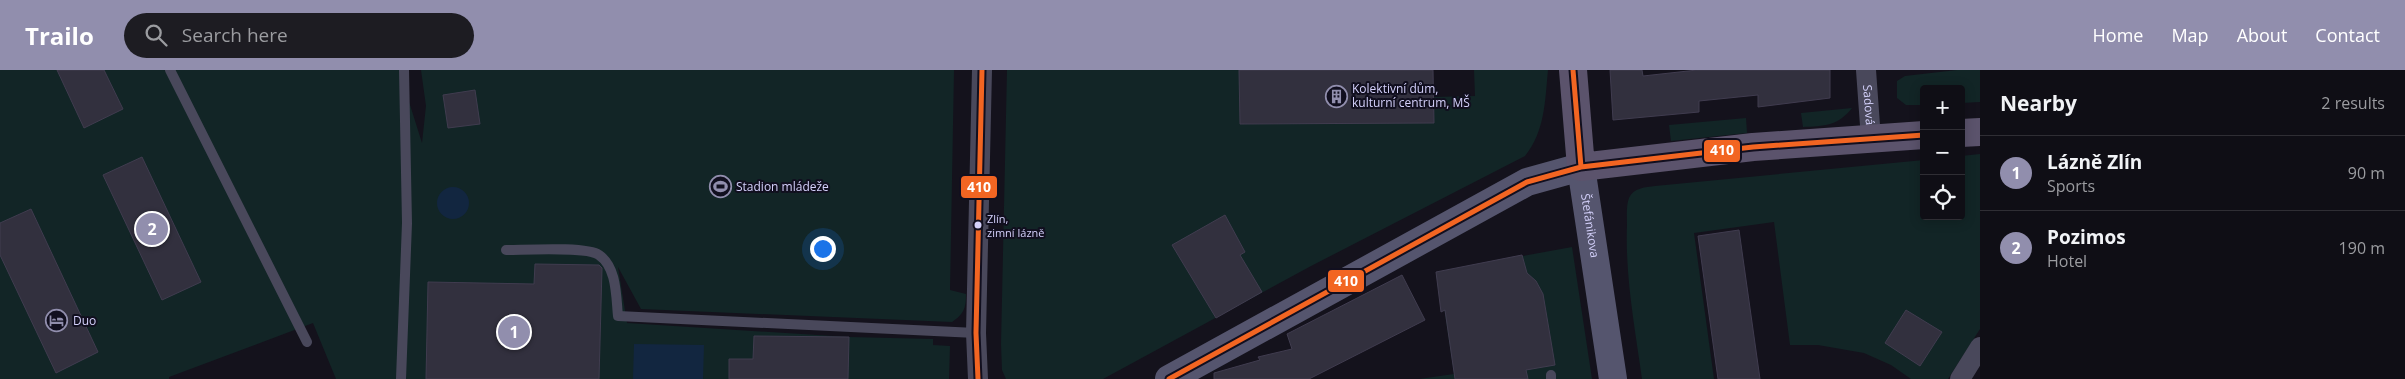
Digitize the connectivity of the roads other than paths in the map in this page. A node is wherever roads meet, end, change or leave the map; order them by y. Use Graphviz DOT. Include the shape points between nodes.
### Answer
graph roads {
  1 [pos="170,70"];
  2 [pos="404,70"];
  3 [pos="982,70"];
  4 [pos="1573,70"];
  5 [pos="1866,70"];
  6 [pos="1980,132"];
  7 [pos="1965,133"];
  8 [pos="1920,135"];
  9 [pos="1871,139"];
  10 [pos="1581,167"];
  11 [pos="506,250"];
  12 [pos="976,333"];
  13 [pos="307,342"];
  14 [pos="1980,347"];
  15 [pos="401,379"];
  16 [pos="978,379"];
  17 [pos="1168,379"];
  18 [pos="1613,379"];
  19 [pos="1960,379"];
  1 -- 13 [label="lane"];
  2 -- 15 [label="lane" via="407,223"];
  3 -- 12 [label="street"];
  4 -- 10 [label="main road, Štefánikova"];
  5 -- 9 [label="street, Sadová"];
  6 -- 7 [label="main road"];
  8 -- 9 [label="main road"];
  9 -- 10 [label="main road" via="1754,147"];
  10 -- 17 [label="street" via="1527,182"];
  10 -- 18 [label="street, Štefánikova"];
  11 -- 12 [label="lane" via="579,250 598,254 610,268 618,316"];
  12 -- 16 [label="street"];
  14 -- 19 [label="street"];
}
